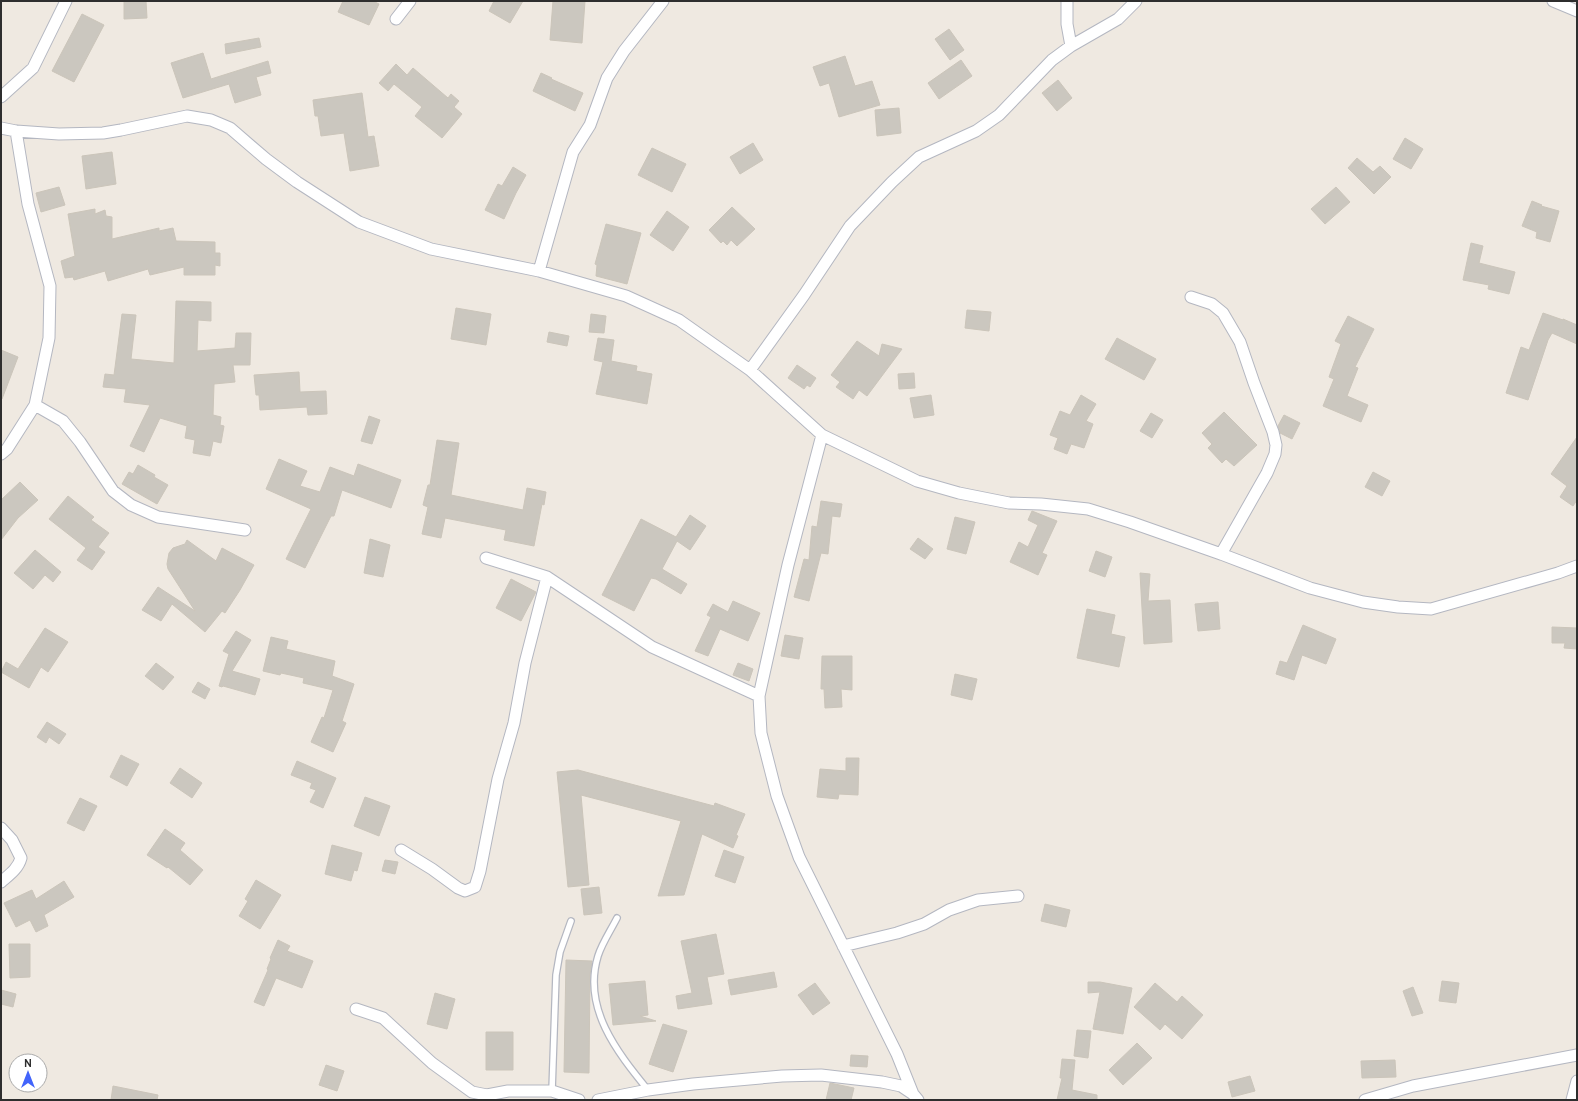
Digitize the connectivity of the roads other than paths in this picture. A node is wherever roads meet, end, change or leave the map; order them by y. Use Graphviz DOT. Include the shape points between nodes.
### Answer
graph roads {
  1 [pos="66,1"];
  2 [pos="410,1"];
  3 [pos="664,1"];
  4 [pos="1066,1"];
  5 [pos="1136,1"];
  6 [pos="1553,1"];
  7 [pos="1577,11"];
  8 [pos="396,19"];
  9 [pos="1071,46"];
  10 [pos="1,97"];
  11 [pos="1,128"];
  12 [pos="16,131"];
  13 [pos="539,271"];
  14 [pos="1191,297"];
  15 [pos="750,370"];
  16 [pos="35,405"];
  17 [pos="822,434"];
  18 [pos="1,454"];
  19 [pos="244,530"];
  20 [pos="1221,554"];
  21 [pos="486,558"];
  22 [pos="1577,566"];
  23 [pos="547,577"];
  24 [pos="759,696"];
  25 [pos="1,828"];
  26 [pos="401,850"];
  27 [pos="1,882"];
  28 [pos="1018,896"];
  29 [pos="618,918"];
  30 [pos="570,921"];
  31 [pos="843,946"];
  32 [pos="356,1009"];
  33 [pos="1577,1055"];
  34 [pos="1577,1081"];
  35 [pos="648,1090"];
  36 [pos="552,1091"];
  37 [pos="916,1097"];
  38 [pos="579,1100"];
  39 [pos="598,1100"];
  40 [pos="1366,1100"];
  41 [pos="1572,1100"];
  1 -- 10 [label="street" via="34,68"];
  2 -- 8 [label="street"];
  3 -- 13 [label="street" via="624,51 607,78 590,125 573,152"];
  4 -- 9 [label="street" via="1066,24"];
  5 -- 9 [label="street" via="1118,19"];
  6 -- 7 [label="street"];
  9 -- 15 [label="street" via="1052,60 999,115 976,131 919,157 892,182 850,226"];
  11 -- 12 [label="street"];
  12 -- 13 [label="street" via="59,134 104,132 187,116 211,120 230,128 297,182 359,222 431,249"];
  12 -- 16 [label="street" via="28,204 50,286 49,338"];
  13 -- 15 [label="street" via="626,296 679,320"];
  14 -- 20 [label="street" via="1212,304 1223,313 1237,336 1274,432 1276,444 1275,454 1267,473"];
  15 -- 17 [label="street"];
  16 -- 18 [label="street" via="7,449"];
  16 -- 19 [label="street" via="63,421 113,490 132,505 158,517"];
  17 -- 20 [label="street" via="917,481 1009,503 1088,509"];
  17 -- 24 [label="street" via="788,565"];
  20 -- 22 [label="street" via="1310,588 1363,602 1431,609 1558,574"];
  21 -- 23 [label="street"];
  23 -- 24 [label="street" via="652,647"];
  23 -- 26 [label="street" via="525,663 514,723 498,779 475,887 465,891 458,888"];
  24 -- 31 [label="street" via="761,733 777,796 799,857"];
  25 -- 27 [label="street" via="12,840 21,858 15,869"];
  28 -- 31 [label="street" via="978,900 949,910 924,924"];
  29 -- 35 [label="lane" via="598,954 594,974 596,1000 604,1028"];
  30 -- 36 [label="lane" via="556,974"];
  31 -- 37 [label="street"];
  32 -- 36 [label="street" via="383,1018 432,1063 472,1092 487,1095 508,1091"];
  33 -- 40 [label="street" via="1413,1086"];
  34 -- 41 [label="street"];
  35 -- 37 [label="street" via="782,1076 821,1075 901,1086"];
  35 -- 39 [label="street"];
  36 -- 38 [label="street"];
}
